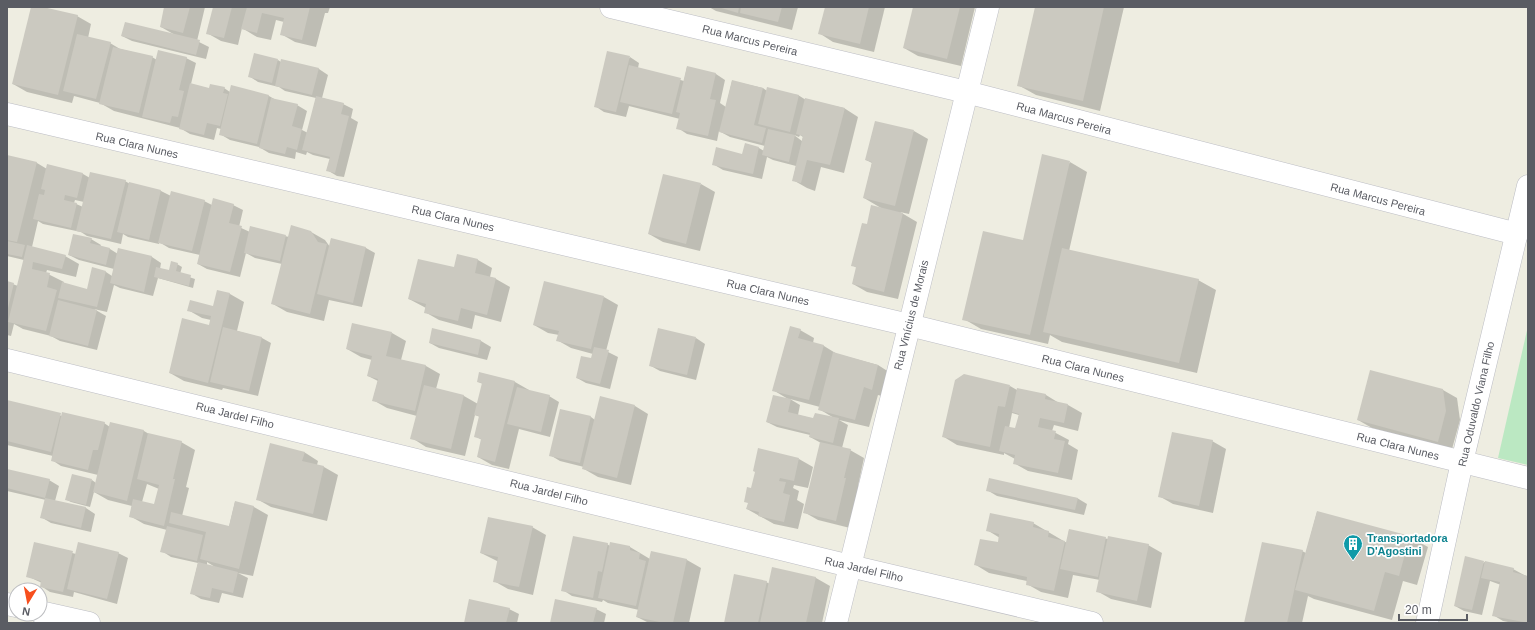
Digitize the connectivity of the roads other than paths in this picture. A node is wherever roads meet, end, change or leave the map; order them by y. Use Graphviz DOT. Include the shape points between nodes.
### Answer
graph roads {
  1 [pos="611,7"];
  2 [pos="988,7"];
  3 [pos="966,92"];
  4 [pos="7,114"];
  5 [pos="1528,186"];
  6 [pos="1517,234"];
  7 [pos="909,325"];
  8 [pos="7,360"];
  9 [pos="1462,462"];
  10 [pos="1528,478"];
  11 [pos="850,566"];
  12 [pos="48,614"];
  13 [pos="89,623"];
  14 [pos="836,623"];
  15 [pos="1092,623"];
  16 [pos="1427,623"];
  1 -- 3 [label="street, Rua Marcus Pereira"];
  2 -- 3 [label="street, Rua Vinícius de Morais"];
  3 -- 6 [label="street, Rua Marcus Pereira"];
  3 -- 7 [label="street, Rua Vinícius de Morais"];
  4 -- 7 [label="street, Rua Clara Nunes"];
  5 -- 6 [label="street, Rua Oduvaldo Viana Filho"];
  6 -- 9 [label="street, Rua Oduvaldo Viana Filho"];
  7 -- 9 [label="street, Rua Clara Nunes"];
  7 -- 11 [label="street, Rua Vinícius de Morais"];
  8 -- 11 [label="street, Rua Jardel Filho"];
  9 -- 10 [label="street, Rua Clara Nunes"];
  9 -- 16 [label="street, Rua Oduvaldo Viana Filho"];
  11 -- 14 [label="street, Rua Vinícius de Morais"];
  11 -- 15 [label="street, Rua Jardel Filho"];
  12 -- 13 [label="street"];
}
